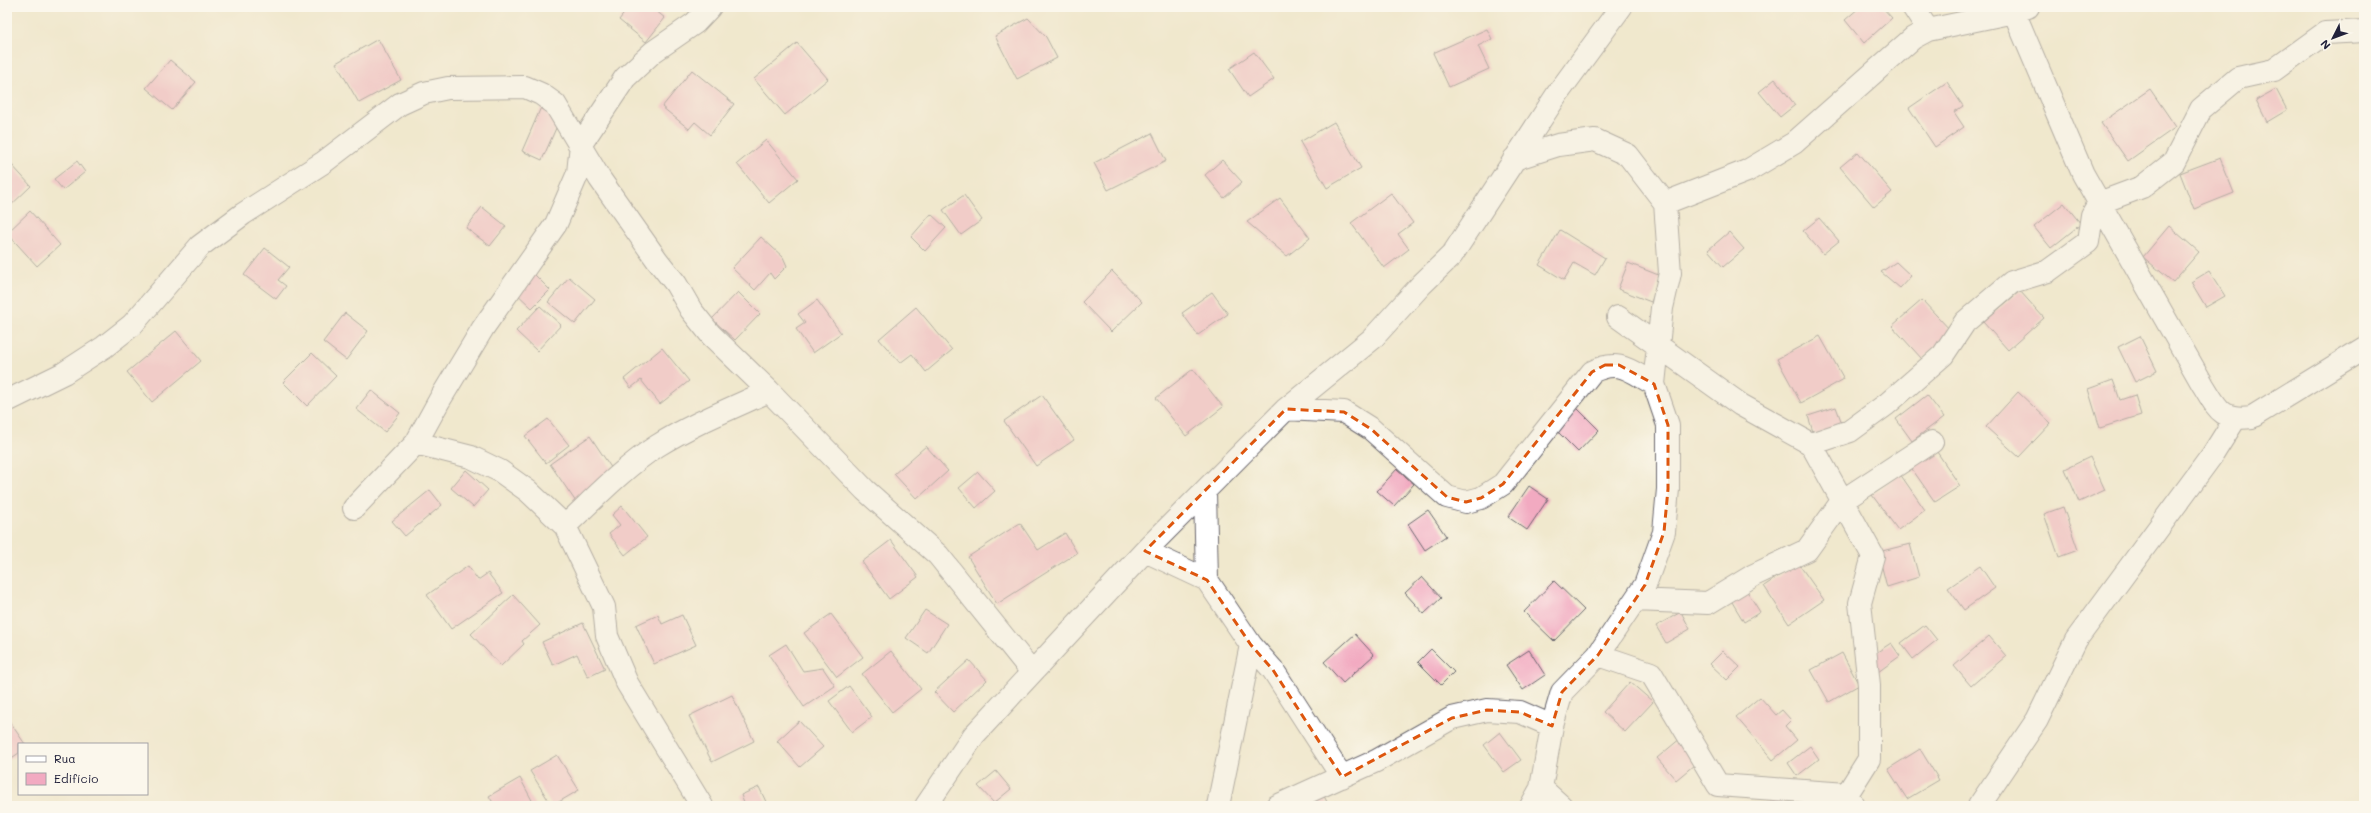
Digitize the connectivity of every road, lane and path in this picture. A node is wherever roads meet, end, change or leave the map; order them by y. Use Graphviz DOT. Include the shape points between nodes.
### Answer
graph roads {
  1 [pos="710,7"];
  2 [pos="1621,7"];
  3 [pos="1913,7"];
  4 [pos="2021,10"];
  5 [pos="1928,30"];
  6 [pos="2364,31"];
  7 [pos="581,144"];
  8 [pos="1514,159"];
  9 [pos="1665,203"];
  10 [pos="2099,203"];
  11 [pos="1618,317"];
  12 [pos="1658,346"];
  13 [pos="2364,348"];
  14 [pos="1654,384"];
  15 [pos="769,391"];
  16 [pos="7,401"];
  17 [pos="1286,409"];
  18 [pos="2235,419"];
  19 [pos="1932,442"];
  20 [pos="416,443"];
  21 [pos="1810,444"];
  22 [pos="1205,491"];
  23 [pos="1842,501"];
  24 [pos="354,508"];
  25 [pos="565,526"];
  26 [pos="1145,551"];
  27 [pos="1207,580"];
  28 [pos="1635,600"];
  29 [pos="1251,645"];
  30 [pos="1598,655"];
  31 [pos="1032,672"];
  32 [pos="1552,726"];
  33 [pos="1342,777"];
  34 [pos="1536,797"];
  35 [pos="1851,800"];
  36 [pos="702,806"];
  37 [pos="926,806"];
  38 [pos="1218,806"];
  39 [pos="1277,806"];
  40 [pos="1560,806"];
  41 [pos="1979,806"];
  1 -- 7 [label="street" via="695,23 654,52 625,78"];
  2 -- 8 [label="street" via="1558,93"];
  3 -- 5 [label="street"];
  4 -- 5 [label="street"];
  4 -- 10 [label="street" via="2083,174"];
  5 -- 9 [label="street" via="1913,38 1794,144 1747,170"];
  6 -- 10 [label="street" via="2325,33 2274,70 2238,78 2201,109 2174,162 2142,187"];
  7 -- 15 [label="street" via="600,179 676,284 691,310 711,334"];
  7 -- 16 [label="street" via="555,104 525,87 448,88 424,93 400,104 324,162 243,214 200,246 132,325 104,347 64,373"];
  7 -- 20 [label="street" via="578,172 556,224 483,328"];
  8 -- 9 [label="street" via="1558,145 1595,140 1628,155"];
  8 -- 17 [label="street" via="1452,255 1372,339"];
  9 -- 12 [label="street" via="1670,273 1662,308"];
  10 -- 18 [label="street" via="2212,399 2223,414"];
  10 -- 21 [label="street" via="2092,215 2088,242 2048,271 2012,282 1966,322 1943,355 1875,413 1850,431"];
  11 -- 12 [label="street"];
  12 -- 14 [label="street"];
  12 -- 21 [label="street" via="1741,405"];
  13 -- 18 [label="street" via="2252,417"];
  14 -- 17 [label="street" via="1618,365 1605,365 1592,372 1503,484 1481,498 1466,502 1447,497 1371,429 1344,412"];
  14 -- 28 [label="street" via="1668,425 1668,489 1664,532 1645,584"];
  15 -- 25 [label="street" via="656,446"];
  15 -- 31 [label="street" via="865,490 938,555"];
  17 -- 22 [label="street"];
  18 -- 41 [label="street" via="2213,454 2076,640 2037,720"];
  19 -- 23 [label="street"];
  20 -- 24 [label="street"];
  20 -- 25 [label="street" via="471,456 500,471 528,491"];
  21 -- 23 [label="street"];
  22 -- 26 [label="street"];
  22 -- 27 [label="street"];
  23 -- 28 [label="street" via="1807,550 1754,575 1708,603"];
  23 -- 35 [label="street" via="1873,556 1860,603 1869,685 1869,759"];
  25 -- 36 [label="street" via="604,607 607,636 624,676"];
  26 -- 27 [label="street"];
  26 -- 31 [label="street"];
  27 -- 29 [label="street"];
  28 -- 30 [label="street"];
  29 -- 33 [label="street" via="1273,670"];
  29 -- 38 [label="street"];
  30 -- 32 [label="street" via="1562,692"];
  30 -- 35 [label="street" via="1651,673 1718,785"];
  31 -- 37 [label="street" via="974,735"];
  32 -- 33 [label="street" via="1520,712 1487,710 1452,718"];
  32 -- 34 [label="street"];
  33 -- 39 [label="street"];
  34 -- 40 [label="street"];
}
